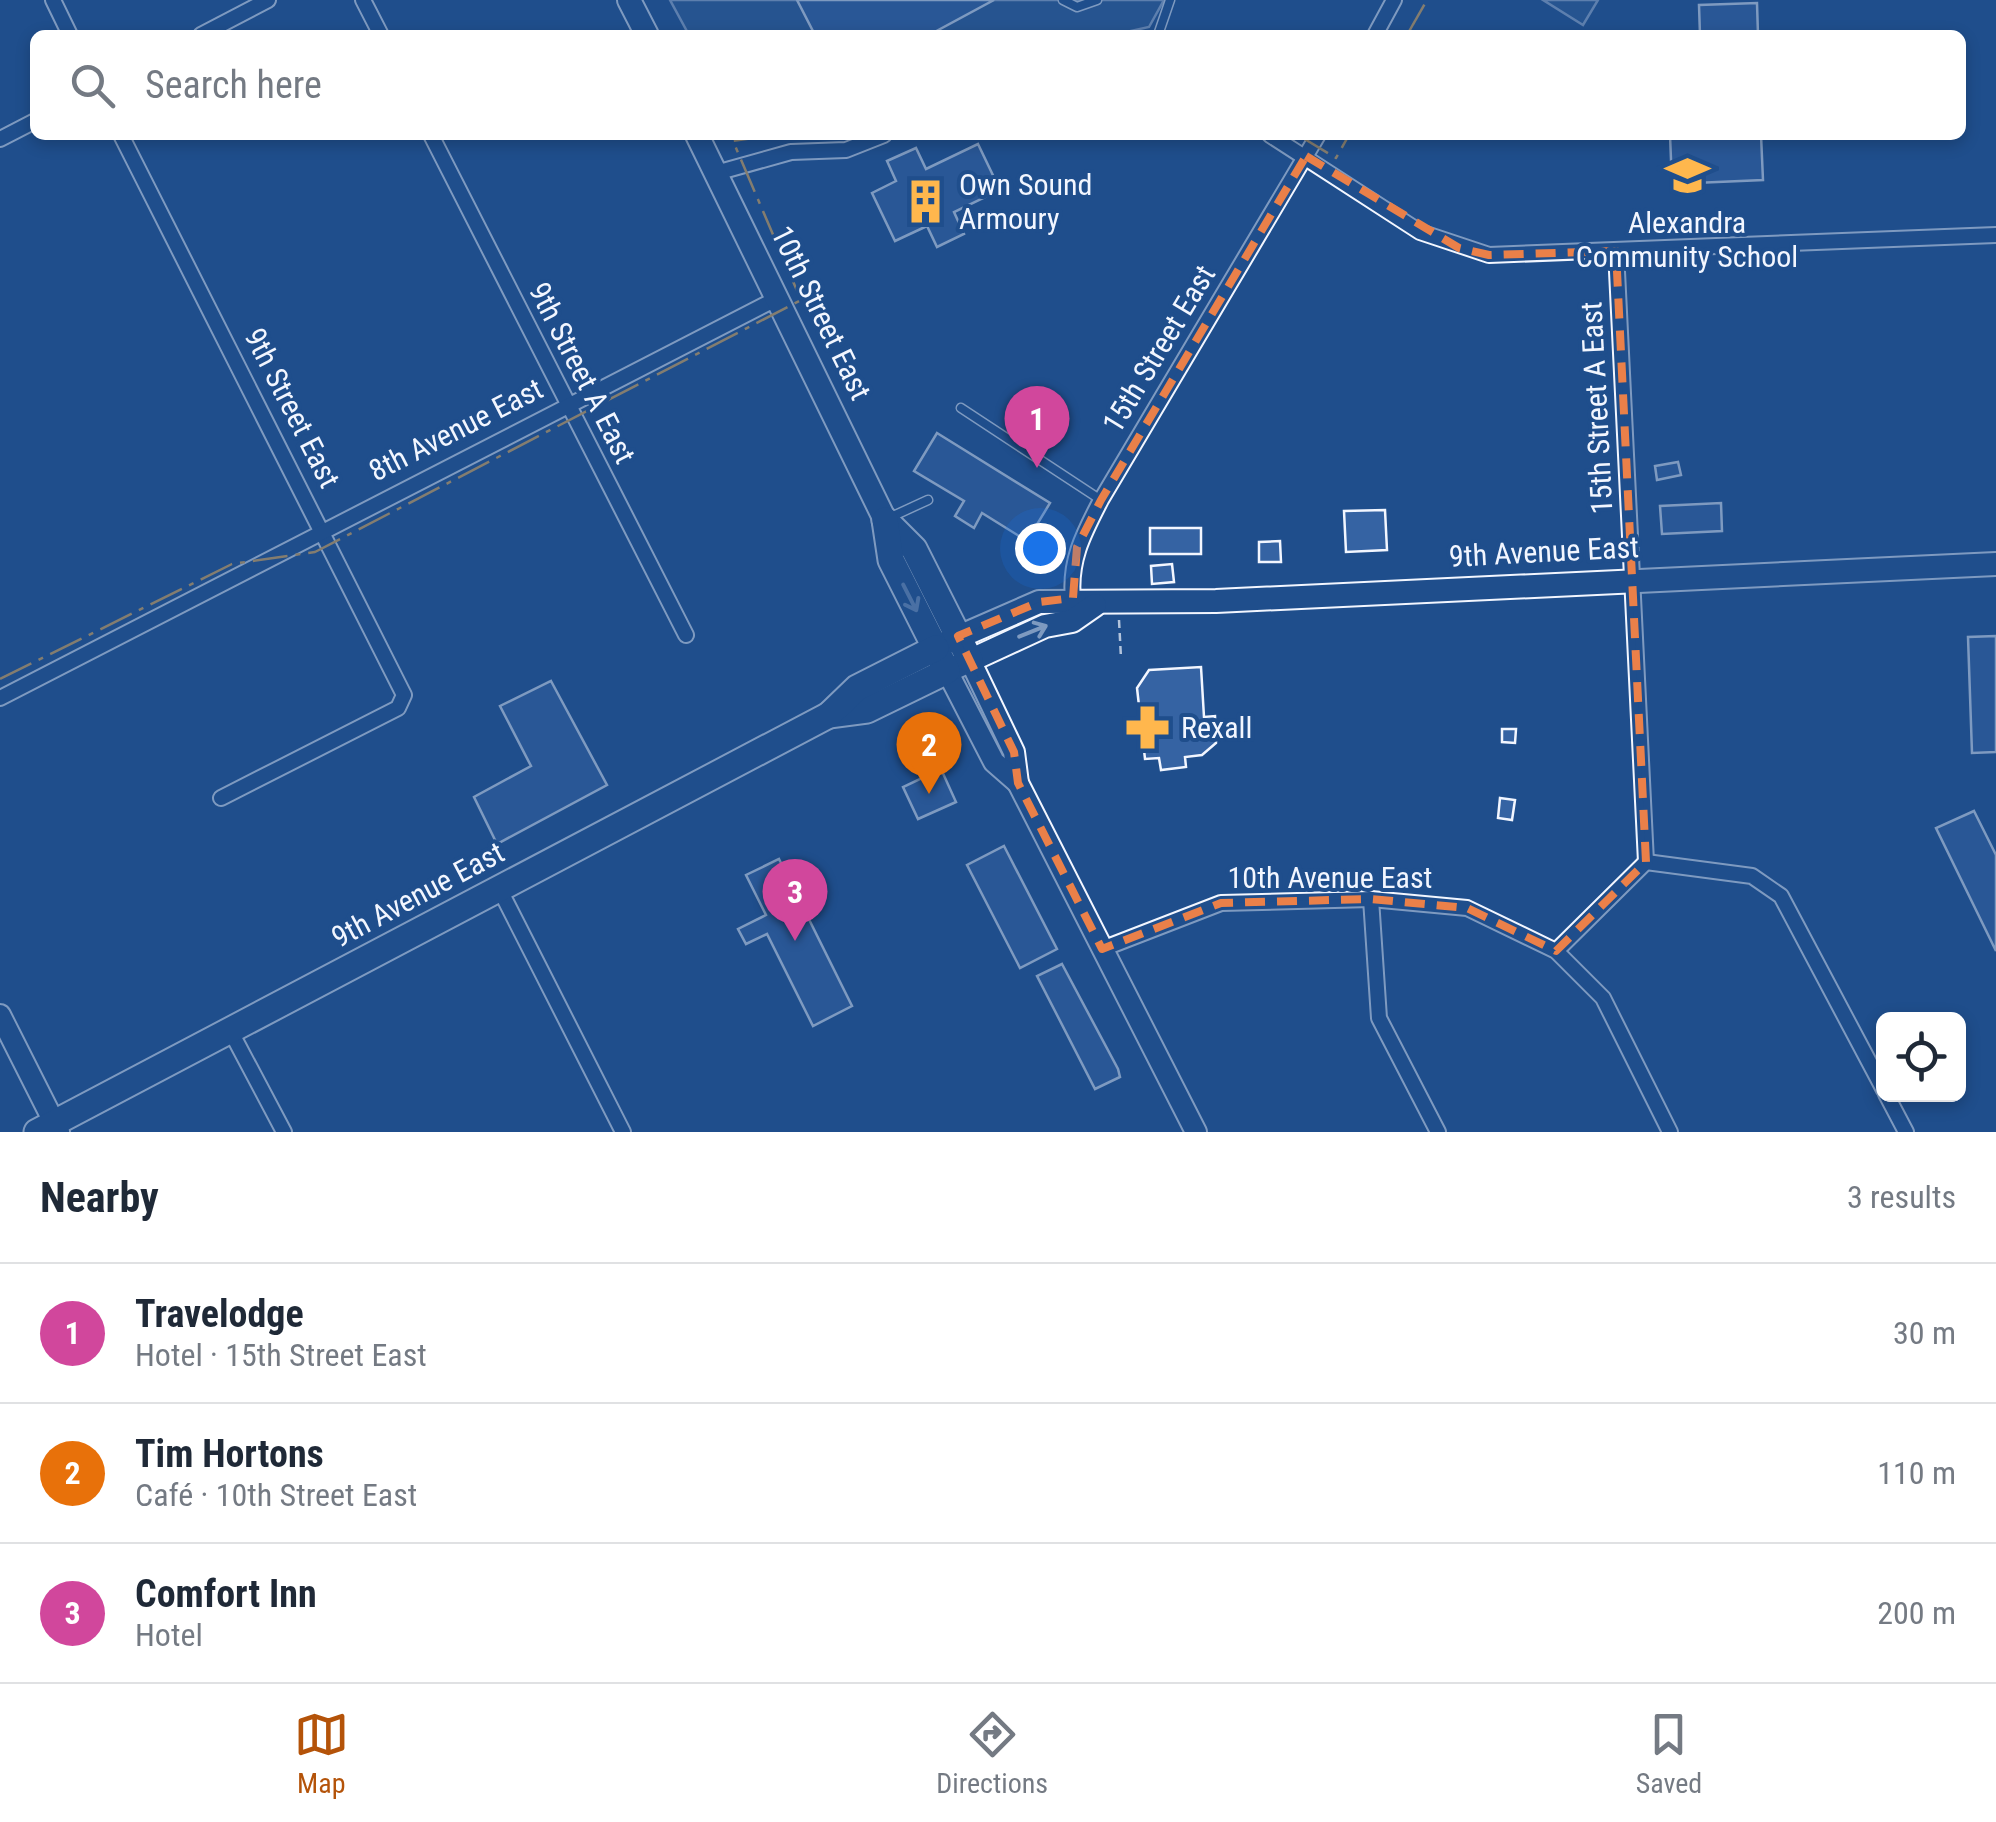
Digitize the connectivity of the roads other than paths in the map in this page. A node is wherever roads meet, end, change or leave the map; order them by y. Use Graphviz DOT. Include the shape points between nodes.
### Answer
graph roads {
  1 [pos="53,0"];
  2 [pos="268,0"];
  3 [pos="363,0"];
  4 [pos="629,0"];
  5 [pos="1063,0"];
  6 [pos="1097,0"];
  7 [pos="1170,0"];
  8 [pos="1394,0"];
  9 [pos="68,30"];
  10 [pos="211,30"];
  11 [pos="378,30"];
  12 [pos="644,30"];
  13 [pos="1160,30"];
  14 [pos="1378,30"];
  15 [pos="30,124"];
  16 [pos="0,139"];
  17 [pos="123,140"];
  18 [pos="434,140"];
  19 [pos="700,140"];
  20 [pos="871,140"];
  21 [pos="1279,140"];
  22 [pos="1315,140"];
  23 [pos="1306,156"];
  24 [pos="716,173"];
  25 [pos="1996,235"];
  26 [pos="1616,251"];
  27 [pos="778,298"];
  28 [pos="567,404"];
  29 [pos="960,408"];
  30 [pos="928,500"];
  31 [pos="1101,500"];
  32 [pos="885,520"];
  33 [pos="320,531"];
  34 [pos="1996,564"];
  35 [pos="1633,580"];
  36 [pos="1095,603"];
  37 [pos="686,635"];
  38 [pos="953,654"];
  39 [pos="0,698"];
  40 [pos="221,798"];
  41 [pos="1646,862"];
  42 [pos="499,888"];
  43 [pos="1370,899"];
  44 [pos="1102,949"];
  45 [pos="1556,951"];
  46 [pos="0,1015"];
  47 [pos="230,1030"];
  48 [pos="1876,1075"];
  49 [pos="1890,1102"];
  50 [pos="50,1129"];
  51 [pos="284,1132"];
  52 [pos="624,1132"];
  53 [pos="1196,1132"];
  54 [pos="1438,1132"];
  55 [pos="1670,1132"];
  56 [pos="1906,1132"];
  1 -- 9 [label="street"];
  2 -- 10 [label="street"];
  3 -- 11 [label="street"];
  4 -- 12 [label="main road"];
  5 -- 6 [label="lane" via="1078,7"];
  7 -- 13 [label="lane"];
  8 -- 14 [label="street"];
  15 -- 16 [label="street"];
  17 -- 33 [label="street, 9th Street East"];
  18 -- 28 [label="street, 9th Street A East"];
  19 -- 24 [label="main road, 10th Street East"];
  20 -- 24 [label="street"];
  21 -- 23 [label="street"];
  22 -- 23 [label="street, 15th Street East"];
  23 -- 26 [label="street" via="1420,232 1459,248 1489,255"];
  23 -- 31 [label="street, 15th Street East"];
  24 -- 27 [label="main road, 10th Street East"];
  25 -- 26 [label="street"];
  26 -- 35 [label="street, 15th Street A East"];
  27 -- 28 [label="street, 8th Avenue East"];
  27 -- 32 [label="main road, 10th Street East"];
  28 -- 33 [label="street, 8th Avenue East"];
  28 -- 37 [label="street, 9th Street A East"];
  29 -- 31 [label="lane"];
  30 -- 32 [label="lane"];
  31 -- 36 [label="street, 15th Street East" via="1070,578"];
  32 -- 38 [label="highway, 10th Street East" via="891,560"];
  33 -- 39 [label="street, 8th Avenue East"];
  33 -- 40 [label="street, 9th Street East" via="404,695 398,708"];
  34 -- 35 [label="main road, 9th Avenue East"];
  35 -- 36 [label="main road, 9th Avenue East"];
  35 -- 41 [label="street, 15th Street A East"];
  36 -- 38 [label="main road, 9th Avenue East" via="1072,621"];
  38 -- 42 [label="highway, 9th Avenue East" via="857,688 829,715"];
  38 -- 44 [label="street, 10th Street East" via="994,762 1018,783"];
  41 -- 45 [label="street"];
  41 -- 48 [label="street" via="1752,876 1781,896"];
  42 -- 47 [label="highway, 9th Avenue East"];
  42 -- 52 [label="street"];
  43 -- 44 [label="street, 10th Avenue East" via="1220,903"];
  43 -- 45 [label="street, 10th Avenue East" via="1468,908"];
  43 -- 54 [label="street" via="1379,1018"];
  44 -- 53 [label="street, 10th Street East"];
  45 -- 55 [label="street, 10th Avenue East" via="1603,998"];
  46 -- 50 [label="street"];
  47 -- 50 [label="highway, 9th Avenue East"];
  47 -- 51 [label="street"];
  49 -- 56 [label="street"];
}
